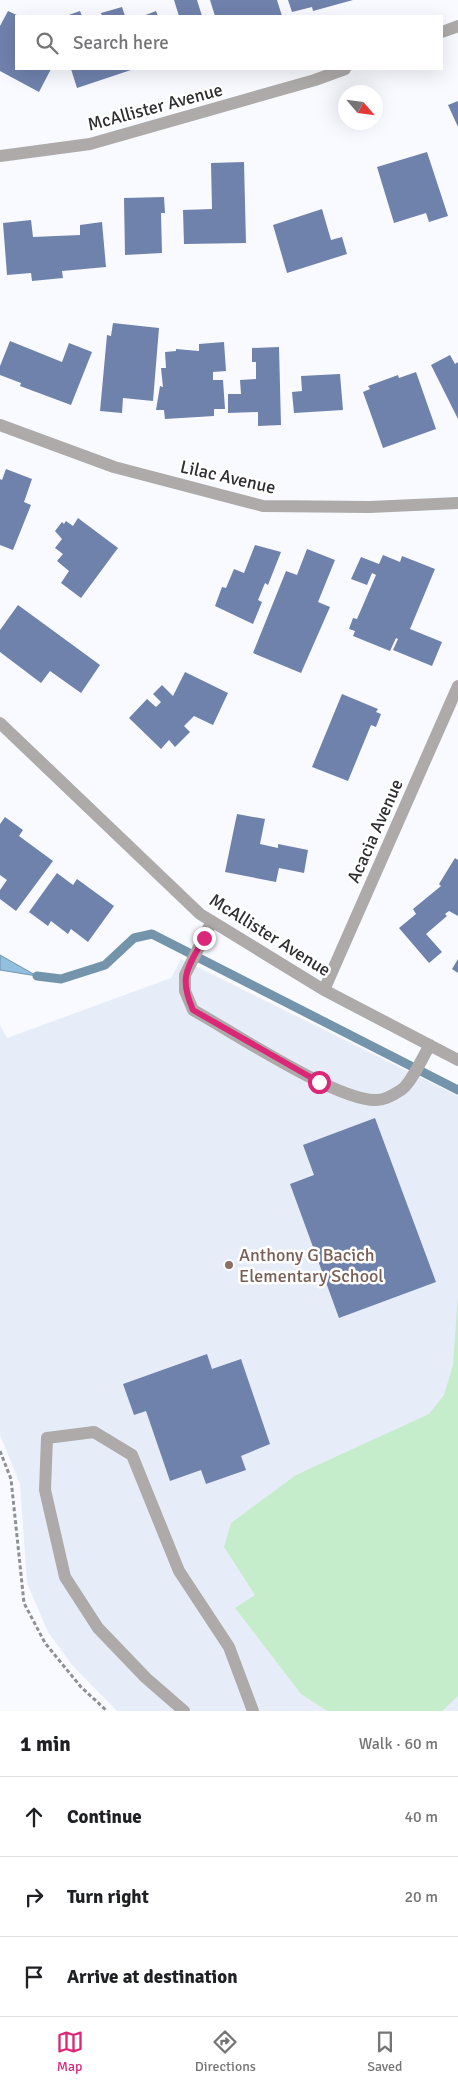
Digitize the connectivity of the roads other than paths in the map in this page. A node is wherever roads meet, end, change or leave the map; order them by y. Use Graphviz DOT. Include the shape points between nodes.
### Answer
graph roads {
  1 [pos="458,26"];
  2 [pos="443,32"];
  3 [pos="342,70"];
  4 [pos="0,156"];
  5 [pos="0,425"];
  6 [pos="458,502"];
  7 [pos="458,686"];
  8 [pos="0,723"];
  9 [pos="212,921"];
  10 [pos="324,990"];
  11 [pos="430,1045"];
  12 [pos="458,1060"];
  13 [pos="184,1711"];
  14 [pos="253,1711"];
  1 -- 2 [label="street"];
  3 -- 4 [label="street, McAllister Avenue" via="90,144"];
  5 -- 6 [label="street, Lilac Avenue" via="114,467 263,506 370,507"];
  7 -- 10 [label="street, Acacia Avenue"];
  8 -- 9 [label="street, McAllister Avenue" via="200,914"];
  9 -- 10 [label="street, McAllister Avenue"];
  9 -- 11 [label="street" via="185,974 185,991 193,1010 319,1082 353,1096 378,1100 404,1088"];
  10 -- 11 [label="street, McAllister Avenue"];
  11 -- 12 [label="street, McAllister Avenue"];
  13 -- 14 [label="street" via="146,1678 98,1628 66,1577 45,1490 46,1438 94,1432 132,1456 179,1571 229,1647"];
}
